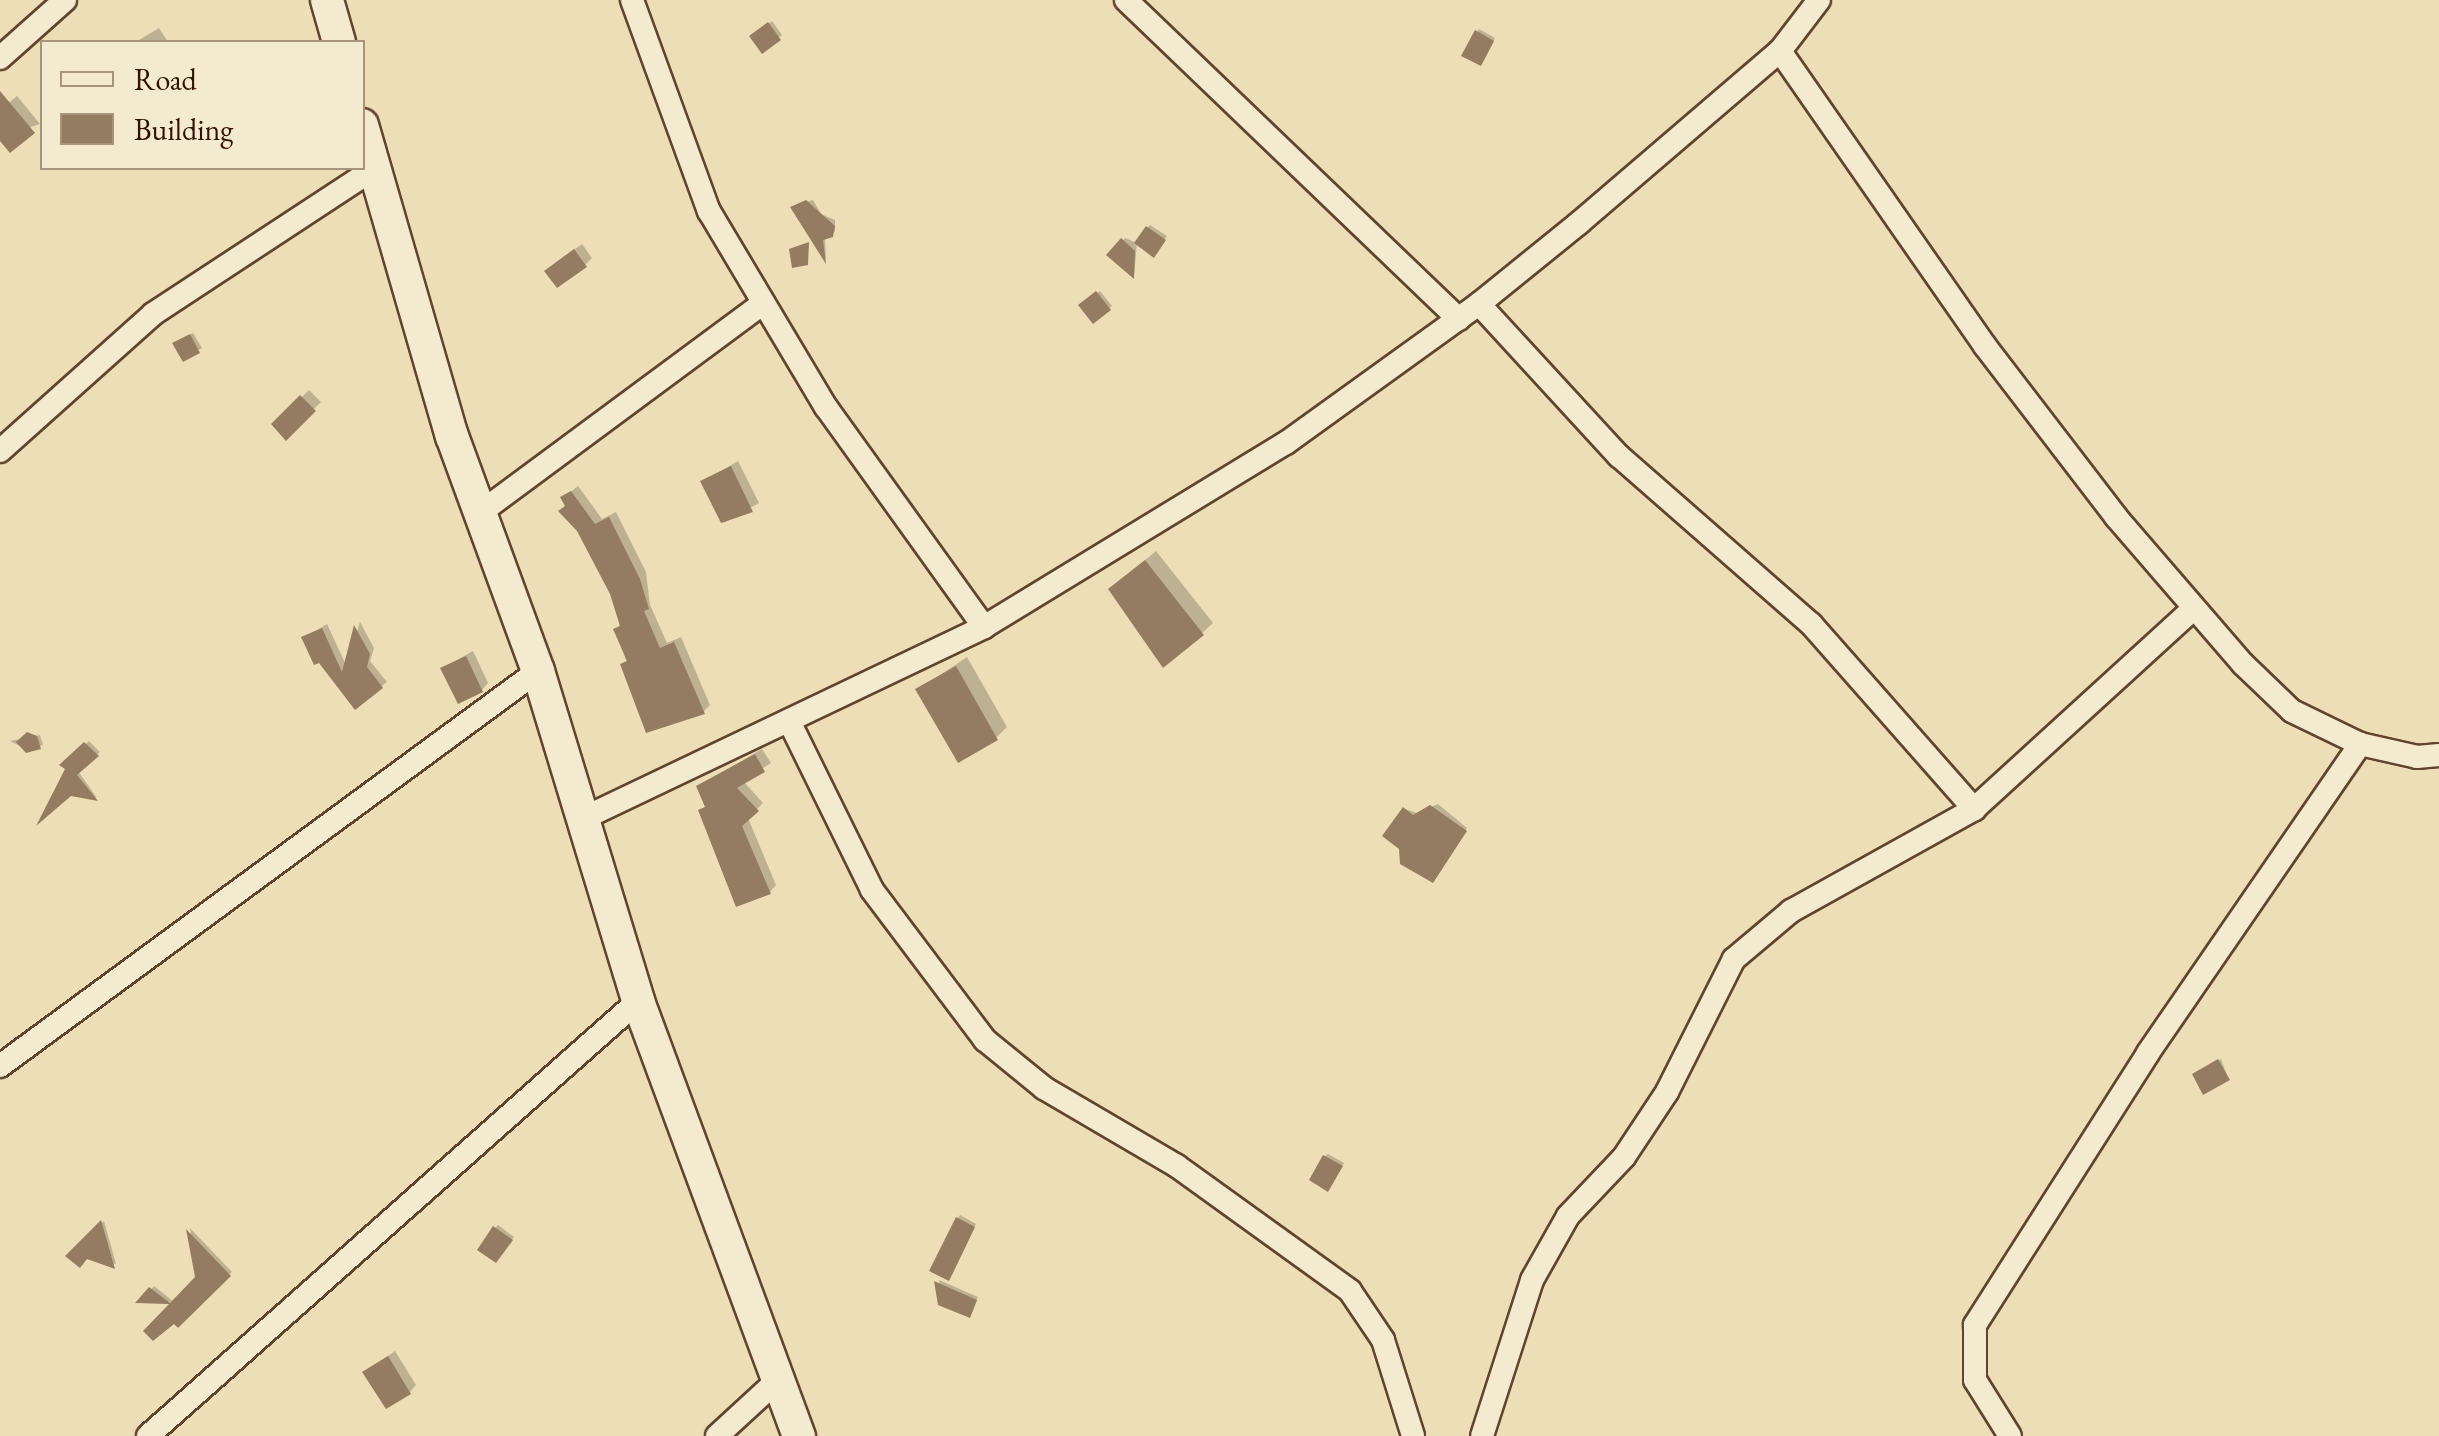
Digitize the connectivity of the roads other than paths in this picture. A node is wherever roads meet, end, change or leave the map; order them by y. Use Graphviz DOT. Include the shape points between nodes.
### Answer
graph roads {
  1 [pos="65,0"];
  2 [pos="327,0"];
  3 [pos="632,0"];
  4 [pos="1126,0"];
  5 [pos="1819,0"];
  6 [pos="338,40"];
  7 [pos="1780,51"];
  8 [pos="0,58"];
  9 [pos="365,135"];
  10 [pos="375,168"];
  11 [pos="763,303"];
  12 [pos="1480,304"];
  13 [pos="1459,319"];
  14 [pos="0,451"];
  15 [pos="480,512"];
  16 [pos="2193,609"];
  17 [pos="984,627"];
  18 [pos="538,671"];
  19 [pos="789,721"];
  20 [pos="2360,744"];
  21 [pos="2439,755"];
  22 [pos="1974,809"];
  23 [pos="584,818"];
  24 [pos="638,1001"];
  25 [pos="0,1066"];
  26 [pos="779,1379"];
  27 [pos="148,1436"];
  28 [pos="717,1436"];
  29 [pos="800,1436"];
  30 [pos="1414,1436"];
  31 [pos="1482,1436"];
  32 [pos="2010,1436"];
  1 -- 8 [label="street"];
  2 -- 6 [label="main road"];
  3 -- 11 [label="street" via="709,211"];
  4 -- 13 [label="street"];
  5 -- 7 [label="street"];
  7 -- 12 [label="street"];
  7 -- 16 [label="street" via="1985,346"];
  9 -- 10 [label="main road"];
  10 -- 14 [label="street" via="153,314"];
  10 -- 15 [label="main road"];
  11 -- 15 [label="street"];
  11 -- 17 [label="street" via="826,406"];
  12 -- 13 [label="street"];
  12 -- 22 [label="street" via="1619,456 1811,624"];
  13 -- 17 [label="street" via="1286,443"];
  15 -- 18 [label="main road"];
  16 -- 20 [label="street" via="2292,711"];
  16 -- 22 [label="street"];
  17 -- 19 [label="street"];
  18 -- 23 [label="main road"];
  18 -- 25 [label="street"];
  19 -- 23 [label="street"];
  19 -- 30 [label="street" via="872,890 985,1040 1044,1088 1176,1166 1350,1290 1384,1340"];
  20 -- 21 [label="street" via="2417,757"];
  20 -- 32 [label="street" via="2148,1053 1975,1326 1975,1380"];
  22 -- 31 [label="street" via="1792,911 1734,959 1667,1092 1624,1156 1568,1216 1532,1280"];
  23 -- 24 [label="main road"];
  24 -- 26 [label="main road"];
  24 -- 27 [label="street"];
  26 -- 28 [label="street"];
  26 -- 29 [label="main road"];
}
